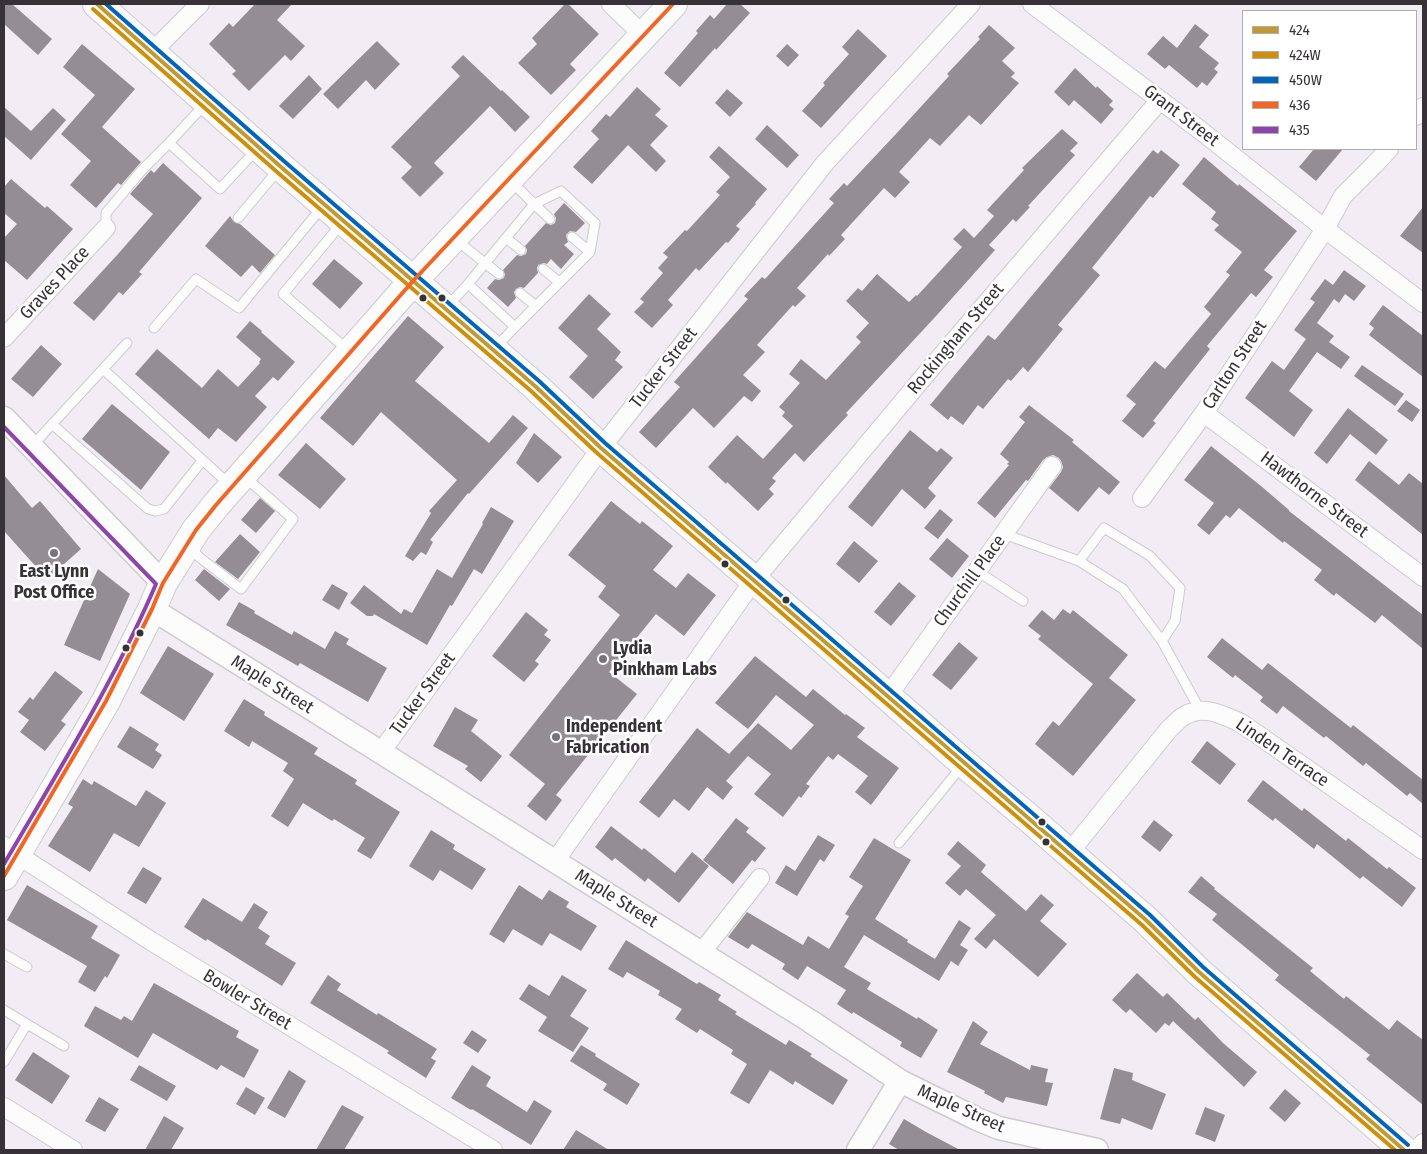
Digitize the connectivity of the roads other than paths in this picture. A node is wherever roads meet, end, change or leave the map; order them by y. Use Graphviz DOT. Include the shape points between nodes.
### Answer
graph roads {
  1 [pos="97,4"];
  2 [pos="200,4"];
  3 [pos="611,4"];
  4 [pos="673,4"];
  5 [pos="971,4"];
  6 [pos="1032,4"];
  7 [pos="643,35"];
  8 [pos="152,52"];
  9 [pos="1160,100"];
  10 [pos="207,101"];
  11 [pos="169,143"];
  12 [pos="258,147"];
  13 [pos="1388,150"];
  14 [pos="281,167"];
  15 [pos="508,179"];
  16 [pos="534,204"];
  17 [pos="334,212"];
  18 [pos="238,218"];
  19 [pos="550,218"];
  20 [pos="106,228"];
  21 [pos="1325,229"];
  22 [pos="572,237"];
  23 [pos="453,238"];
  24 [pos="506,238"];
  25 [pos="521,250"];
  26 [pos="590,252"];
  27 [pos="486,263"];
  28 [pos="543,269"];
  29 [pos="499,274"];
  30 [pos="413,281"];
  31 [pos="559,282"];
  32 [pos="468,284"];
  33 [pos="520,293"];
  34 [pos="1423,303"];
  35 [pos="536,306"];
  36 [pos="446,309"];
  37 [pos="515,327"];
  38 [pos="154,328"];
  39 [pos="4,338"];
  40 [pos="127,343"];
  41 [pos="493,350"];
  42 [pos="350,352"];
  43 [pos="103,369"];
  44 [pos="1204,413"];
  45 [pos="4,418"];
  46 [pos="52,424"];
  47 [pos="32,447"];
  48 [pos="601,448"];
  49 [pos="202,461"];
  50 [pos="1052,466"];
  51 [pos="237,481"];
  52 [pos="1142,498"];
  53 [pos="1004,534"];
  54 [pos="187,544"];
  55 [pos="1079,561"];
  56 [pos="977,571"];
  57 [pos="1423,577"];
  58 [pos="754,580"];
  59 [pos="163,583"];
  60 [pos="1023,601"];
  61 [pos="152,609"];
  62 [pos="1162,641"];
  63 [pos="888,696"];
  64 [pos="1200,710"];
  65 [pos="381,752"];
  66 [pos="964,764"];
  67 [pos="899,843"];
  68 [pos="1423,850"];
  69 [pos="1069,853"];
  70 [pos="8,859"];
  71 [pos="555,861"];
  72 [pos="760,878"];
  73 [pos="701,953"];
  74 [pos="4,954"];
  75 [pos="28,967"];
  76 [pos="4,1010"];
  77 [pos="27,1024"];
  78 [pos="64,1046"];
  79 [pos="4,1062"];
  80 [pos="900,1081"];
  81 [pos="4,1107"];
  82 [pos="1423,1143"];
  83 [pos="74,1150"];
  84 [pos="493,1150"];
  85 [pos="858,1150"];
  86 [pos="1097,1150"];
  87 [pos="1404,1150"];
  88 [pos="1417,1150"];
  1 -- 8 [label="main road"];
  2 -- 8 [label="street"];
  3 -- 7 [label="street"];
  4 -- 7 [label="main road"];
  5 -- 48 [label="street, Tucker Street" via="825,163"];
  6 -- 9 [label="street, Grant Street"];
  7 -- 15 [label="main road"];
  8 -- 10 [label="main road"];
  9 -- 21 [label="street, Grant Street"];
  9 -- 58 [label="street, Rockingham Street"];
  10 -- 11 [label="lane"];
  10 -- 12 [label="main road"];
  11 -- 12 [label="lane" via="220,189"];
  11 -- 20 [label="lane" via="106,213"];
  12 -- 14 [label="main road"];
  13 -- 21 [label="street, Carlton Street" via="1342,196"];
  14 -- 17 [label="main road"];
  14 -- 18 [label="lane"];
  15 -- 16 [label="lane"];
  15 -- 23 [label="main road"];
  16 -- 19 [label="lane"];
  16 -- 24 [label="lane"];
  16 -- 26 [label="lane" via="561,191 595,223"];
  17 -- 30 [label="main road"];
  17 -- 38 [label="lane" via="239,308 196,279"];
  17 -- 42 [label="lane" via="283,294"];
  20 -- 39 [label="street, Graves Place"];
  21 -- 34 [label="street, Grant Street"];
  21 -- 44 [label="street, Carlton Street"];
  22 -- 26 [label="lane"];
  23 -- 27 [label="lane"];
  23 -- 30 [label="main road"];
  24 -- 25 [label="lane"];
  24 -- 27 [label="lane"];
  26 -- 31 [label="lane"];
  27 -- 29 [label="lane"];
  27 -- 32 [label="lane"];
  28 -- 31 [label="lane"];
  30 -- 36 [label="main road"];
  30 -- 42 [label="main road"];
  31 -- 35 [label="lane"];
  32 -- 36 [label="lane"];
  32 -- 37 [label="lane"];
  33 -- 35 [label="lane"];
  35 -- 37 [label="lane"];
  36 -- 41 [label="main road"];
  37 -- 41 [label="lane"];
  40 -- 43 [label="lane"];
  41 -- 48 [label="main road"];
  42 -- 51 [label="main road"];
  43 -- 46 [label="lane"];
  43 -- 49 [label="lane"];
  44 -- 52 [label="street, Carlton Street"];
  44 -- 57 [label="street, Hawthorne Street"];
  45 -- 47 [label="street"];
  46 -- 47 [label="lane"];
  46 -- 49 [label="lane" via="148,509 155,511 164,509"];
  47 -- 59 [label="street"];
  48 -- 58 [label="main road"];
  48 -- 65 [label="street, Tucker Street"];
  49 -- 51 [label="lane"];
  50 -- 53 [label="street, Churchill Place"];
  51 -- 54 [label="main road"];
  51 -- 54 [label="lane" via="293,519 241,589"];
  53 -- 55 [label="lane"];
  53 -- 56 [label="street, Churchill Place"];
  54 -- 59 [label="main road"];
  55 -- 62 [label="lane" via="1123,589"];
  55 -- 62 [label="lane" via="1104,528 1150,556 1180,588 1176,621"];
  56 -- 60 [label="lane"];
  56 -- 63 [label="street, Churchill Place"];
  58 -- 63 [label="main road"];
  58 -- 71 [label="street, Rockingham Street"];
  59 -- 61 [label="main road"];
  61 -- 65 [label="street, Maple Street"];
  61 -- 70 [label="main road" via="106,701"];
  62 -- 64 [label="lane"];
  63 -- 66 [label="main road"];
  64 -- 68 [label="street, Linden Terrace" via="1241,723"];
  64 -- 69 [label="street" via="1184,715 1169,729"];
  65 -- 71 [label="street, Maple Street"];
  66 -- 67 [label="lane"];
  66 -- 69 [label="main road"];
  69 -- 87 [label="main road" via="1146,920 1199,972"];
  70 -- 84 [label="street, Bowler Street" via="159,946"];
  71 -- 73 [label="street, Maple Street"];
  72 -- 73 [label="street"];
  73 -- 80 [label="street, Maple Street"];
  74 -- 75 [label="lane"];
  76 -- 77 [label="lane"];
  77 -- 78 [label="lane"];
  77 -- 79 [label="lane"];
  80 -- 85 [label="street"];
  80 -- 86 [label="street, Maple Street" via="999,1128"];
  81 -- 83 [label="street"];
  82 -- 88 [label="street"];
}
